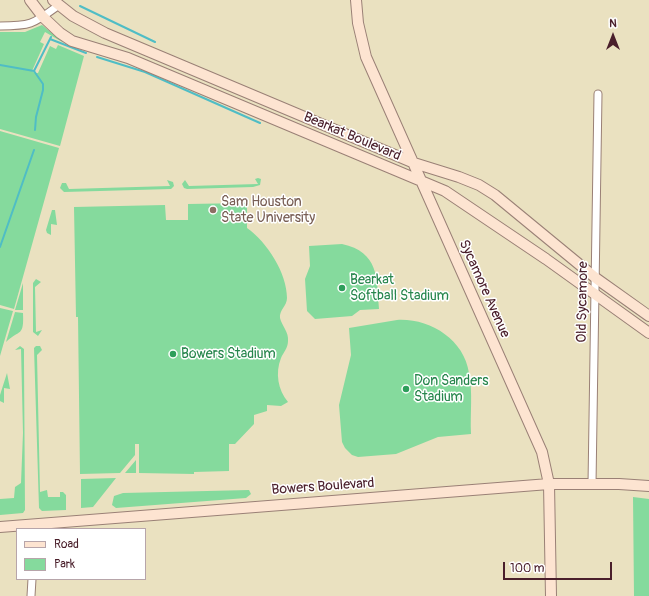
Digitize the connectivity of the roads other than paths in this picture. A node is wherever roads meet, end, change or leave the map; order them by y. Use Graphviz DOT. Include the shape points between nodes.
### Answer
graph roads {
  1 [pos="30,0"];
  2 [pos="356,0"];
  3 [pos="56,3"];
  4 [pos="43,17"];
  5 [pos="0,26"];
  6 [pos="598,94"];
  7 [pos="414,164"];
  8 [pos="421,181"];
  9 [pos="597,279"];
  10 [pos="596,294"];
  11 [pos="649,316"];
  12 [pos="649,333"];
  13 [pos="549,484"];
  14 [pos="592,484"];
  15 [pos="649,486"];
  16 [pos="32,526"];
  17 [pos="0,527"];
  18 [pos="32,580"];
  19 [pos="32,596"];
  20 [pos="551,596"];
  1 -- 4 [label="street, Bearkat Boulevard"];
  2 -- 7 [label="street, Sycamore Avenue" via="358,23 366,57"];
  3 -- 4 [label="street"];
  3 -- 7 [label="street, Bearkat Boulevard" via="73,16 105,33"];
  4 -- 5 [label="street" via="33,24"];
  4 -- 8 [label="street, Bearkat Boulevard" via="60,34 72,41 128,58"];
  6 -- 9 [label="street, Old Sycamore"];
  7 -- 8 [label="street, Sycamore Avenue"];
  7 -- 9 [label="street, Bearkat Boulevard" via="459,177 495,195"];
  8 -- 10 [label="street, Bearkat Boulevard" via="445,191 464,203"];
  8 -- 13 [label="street, Sycamore Avenue" via="542,452"];
  9 -- 10 [label="street, Old Sycamore"];
  9 -- 11 [label="street, Bearkat Boulevard"];
  10 -- 12 [label="street, Bearkat Boulevard"];
  10 -- 14 [label="street, Old Sycamore"];
  13 -- 14 [label="street, Bowers Boulevard"];
  13 -- 16 [label="street, Bowers Boulevard"];
  13 -- 20 [label="street, Sycamore Avenue"];
  14 -- 15 [label="street, Bowers Boulevard"];
  16 -- 17 [label="street, Bowers Boulevard"];
  18 -- 19 [label="street"];
}
